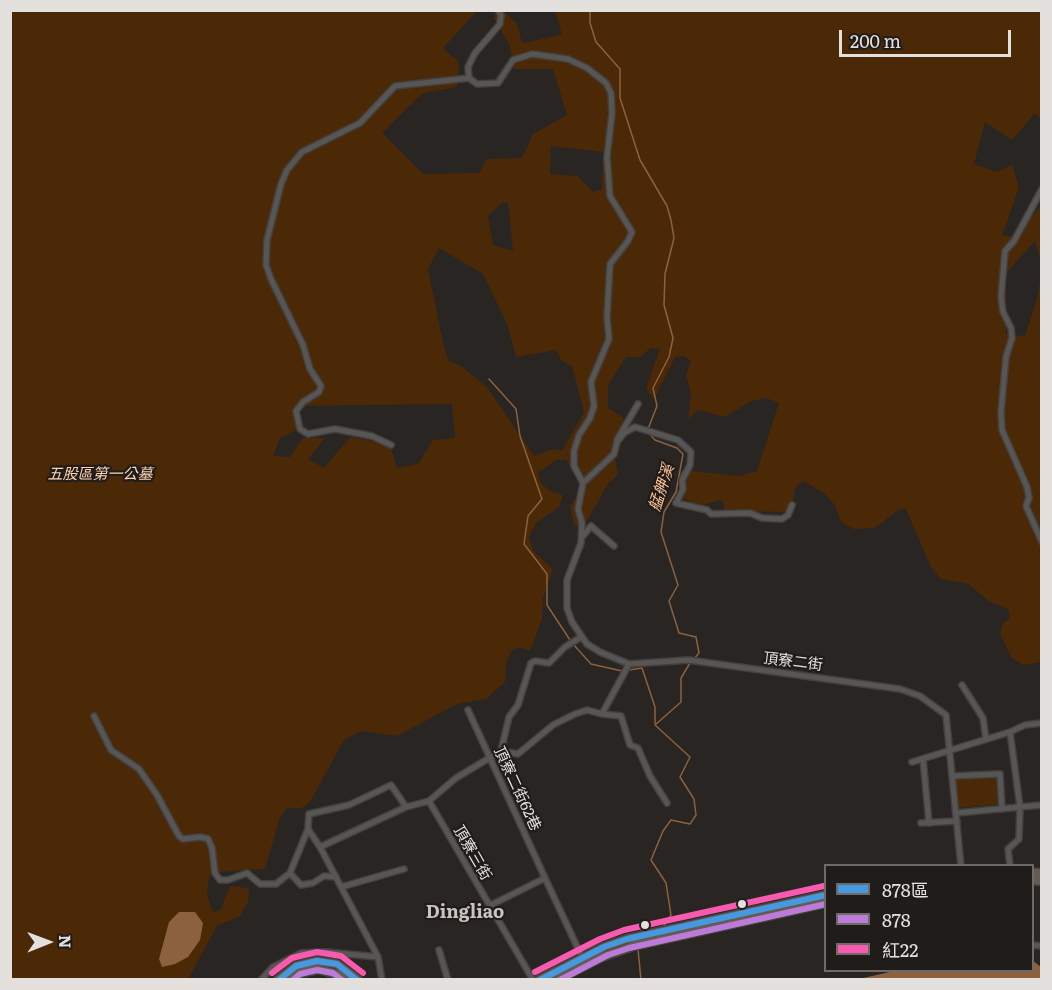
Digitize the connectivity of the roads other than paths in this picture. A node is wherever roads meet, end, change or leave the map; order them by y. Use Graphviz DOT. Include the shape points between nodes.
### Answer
graph roads {
  1 [pos="498,10"];
  2 [pos="469,78"];
  3 [pos="1041,189"];
  4 [pos="638,404"];
  5 [pos="617,442"];
  6 [pos="391,445"];
  7 [pos="583,483"];
  8 [pos="792,505"];
  9 [pos="1041,542"];
  10 [pos="581,543"];
  11 [pos="614,546"];
  12 [pos="579,639"];
  13 [pos="629,664"];
  14 [pos="962,685"];
  15 [pos="468,710"];
  16 [pos="602,714"];
  17 [pos="94,716"];
  18 [pos="1041,723"];
  19 [pos="1010,732"];
  20 [pos="986,739"];
  21 [pos="949,749"];
  22 [pos="501,751"];
  23 [pos="489,759"];
  24 [pos="923,759"];
  25 [pos="912,762"];
  26 [pos="952,776"];
  27 [pos="429,801"];
  28 [pos="667,803"];
  29 [pos="1041,805"];
  30 [pos="406,807"];
  31 [pos="1020,807"];
  32 [pos="1002,809"];
  33 [pos="956,813"];
  34 [pos="957,821"];
  35 [pos="921,823"];
  36 [pos="929,823"];
  37 [pos="308,829"];
  38 [pos="320,847"];
  39 [pos="961,864"];
  40 [pos="1010,864"];
  41 [pos="404,869"];
  42 [pos="290,873"];
  43 [pos="336,877"];
  44 [pos="545,878"];
  45 [pos="341,887"];
  46 [pos="824,895"];
  47 [pos="824,903"];
  48 [pos="489,906"];
  49 [pos="637,942"];
  50 [pos="439,950"];
  51 [pos="378,957"];
  52 [pos="582,957"];
  53 [pos="261,980"];
  54 [pos="278,980"];
  55 [pos="289,980"];
  56 [pos="346,980"];
  57 [pos="358,980"];
  58 [pos="382,980"];
  59 [pos="448,980"];
  60 [pos="532,980"];
  61 [pos="539,980"];
  62 [pos="556,980"];
  1 -- 2 [label="street" via="500,24 475,53 468,67"];
  2 -- 6 [label="street" via="395,86 360,123 302,152 281,184 267,240 266,264 271,279 321,386 296,411 300,429 308,434 336,429 372,436"];
  2 -- 7 [label="street" via="477,84 498,82 513,60 550,55 587,68 606,83 611,93 607,158 610,196 632,232 610,264 609,339 591,382 594,406 574,451 574,466"];
  3 -- 9 [label="street" via="1005,251 1001,297 1012,338 1005,357 1002,430 1027,487 1026,506"];
  4 -- 5 [label="street"];
  5 -- 7 [label="street" via="614,454"];
  5 -- 8 [label="street" via="635,427 678,440 691,452 676,502 711,514 750,513 782,519"];
  7 -- 10 [label="street" via="578,509"];
  10 -- 11 [label="street" via="591,526"];
  10 -- 12 [label="street" via="567,580 567,608"];
  12 -- 13 [label="street, 頂寮二街"];
  12 -- 22 [label="street" via="549,663 531,663 518,705 509,717"];
  13 -- 16 [label="street"];
  13 -- 21 [label="street, 頂寮二街" via="688,660 900,689 920,696 946,715"];
  14 -- 20 [label="street" via="983,718"];
  15 -- 23 [label="street, 頂寮二街62巷"];
  16 -- 22 [label="street" via="581,712 554,725 518,754"];
  16 -- 28 [label="street" via="621,716 630,745 638,748"];
  17 -- 42 [label="street" via="111,750 139,769 158,795 179,836 208,839 220,880 247,873 260,884 276,884"];
  18 -- 19 [label="street"];
  19 -- 20 [label="street"];
  19 -- 31 [label="street"];
  20 -- 21 [label="street"];
  21 -- 24 [label="street"];
  21 -- 26 [label="street"];
  22 -- 23 [label="street"];
  23 -- 27 [label="street" via="456,778"];
  23 -- 44 [label="street, 頂寮二街62巷"];
  24 -- 25 [label="street"];
  24 -- 36 [label="street"];
  26 -- 32 [label="street" via="1000,774"];
  26 -- 33 [label="street"];
  27 -- 30 [label="street"];
  27 -- 48 [label="street, 頂寮三街"];
  29 -- 31 [label="street"];
  30 -- 37 [label="street" via="391,785 350,805 309,814"];
  30 -- 38 [label="street"];
  31 -- 32 [label="street"];
  31 -- 40 [label="street" via="1019,839 1008,849"];
  32 -- 33 [label="street"];
  33 -- 34 [label="street"];
  34 -- 36 [label="street"];
  34 -- 39 [label="street"];
  35 -- 36 [label="street"];
  37 -- 38 [label="street"];
  37 -- 42 [label="street"];
  38 -- 43 [label="street"];
  41 -- 45 [label="street"];
  42 -- 43 [label="street" via="301,885 324,876"];
  43 -- 45 [label="street"];
  44 -- 48 [label="street"];
  44 -- 52 [label="street, 頂寮二街62巷"];
  45 -- 51 [label="street"];
  46 -- 49 [label="main road" via="686,926"];
  47 -- 49 [label="main road"];
  48 -- 60 [label="street, 頂寮三街"];
  49 -- 52 [label="main road"];
  49 -- 62 [label="main road"];
  50 -- 59 [label="street"];
  51 -- 53 [label="street" via="301,953 273,967"];
  51 -- 58 [label="street"];
  52 -- 61 [label="main road"];
  54 -- 57 [label="main road" via="296,966 317,961 337,964"];
  55 -- 56 [label="main road" via="318,969"];
}
